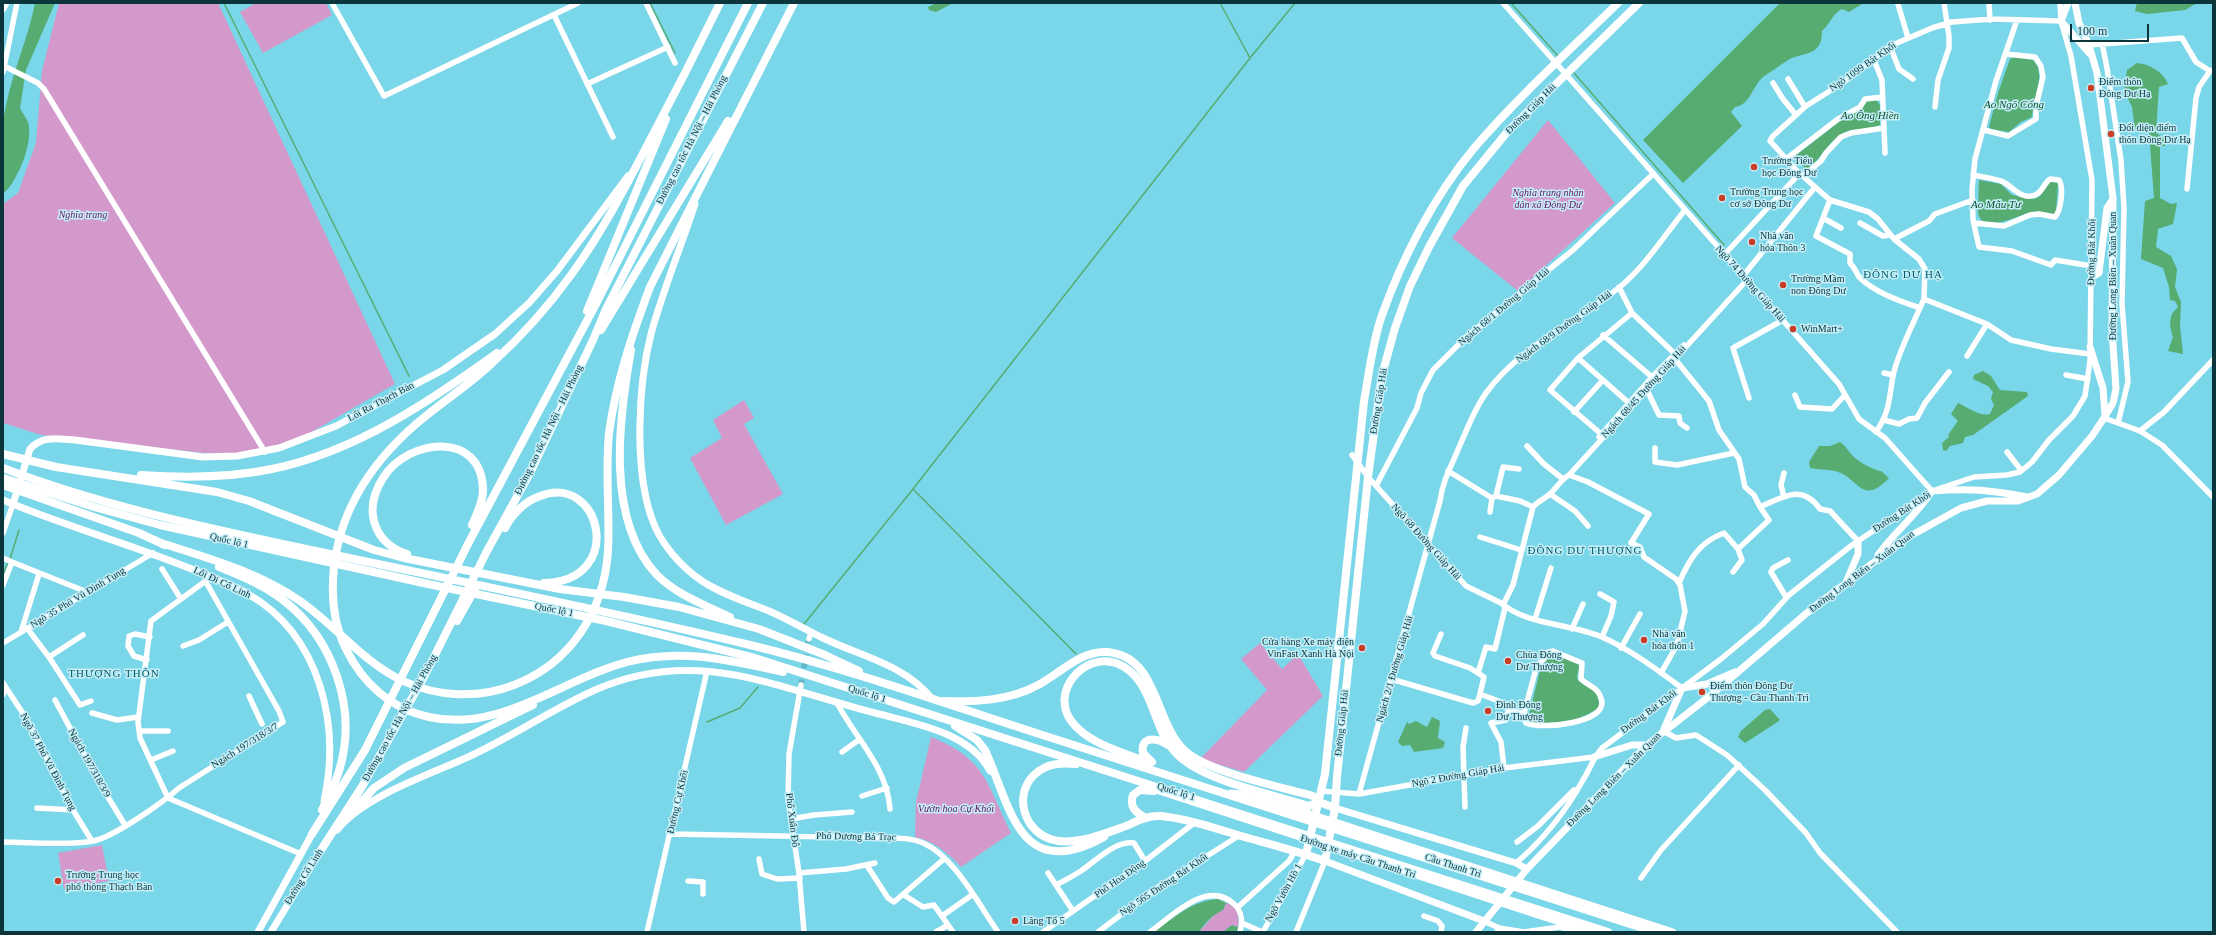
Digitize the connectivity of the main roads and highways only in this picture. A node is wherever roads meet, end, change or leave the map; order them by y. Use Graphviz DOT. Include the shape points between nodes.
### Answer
graph roads {
  1 [pos="720,3"];
  2 [pos="748,3"];
  3 [pos="763,3"];
  4 [pos="794,3"];
  5 [pos="1618,3"];
  6 [pos="1639,3"];
  7 [pos="2068,3"];
  8 [pos="2075,3"];
  9 [pos="2093,57"];
  10 [pos="688,68"];
  11 [pos="757,74"];
  12 [pos="639,161"];
  13 [pos="703,181"];
  14 [pos="2113,198"];
  15 [pos="2092,277"];
  16 [pos="636,323"];
  17 [pos="580,332"];
  18 [pos="516,340"];
  19 [pos="593,340"];
  20 [pos="2090,350"];
  21 [pos="2104,418"];
  22 [pos="3,454"];
  23 [pos="56,466"];
  24 [pos="7,470"];
  25 [pos="4,482"];
  26 [pos="31,492"];
  27 [pos="2029,498"];
  28 [pos="3,500"];
  29 [pos="13,504"];
  30 [pos="1858,541"];
  31 [pos="160,542"];
  32 [pos="1874,561"];
  33 [pos="438,566"];
  34 [pos="520,581"];
  35 [pos="1846,582"];
  36 [pos="443,596"];
  37 [pos="758,630"];
  38 [pos="1743,668"];
  39 [pos="425,675"];
  40 [pos="883,682"];
  41 [pos="842,686"];
  42 [pos="559,690"];
  43 [pos="933,701"];
  44 [pos="938,717"];
  45 [pos="1663,731"];
  46 [pos="1169,745"];
  47 [pos="1647,745"];
  48 [pos="1594,757"];
  49 [pos="1089,764"];
  50 [pos="1128,776"];
  51 [pos="1186,780"];
  52 [pos="999,789"];
  53 [pos="1154,791"];
  54 [pos="1251,798"];
  55 [pos="1319,802"];
  56 [pos="322,808"];
  57 [pos="1335,808"];
  58 [pos="1246,817"];
  59 [pos="1146,818"];
  60 [pos="341,824"];
  61 [pos="1124,826"];
  62 [pos="312,834"];
  63 [pos="321,850"];
  64 [pos="1306,854"];
  65 [pos="1325,861"];
  66 [pos="1527,869"];
  67 [pos="1484,921"];
  68 [pos="258,932"];
  69 [pos="271,932"];
  70 [pos="1476,932"];
  71 [pos="1590,932"];
  72 [pos="1608,932"];
  73 [pos="1655,932"];
  74 [pos="1673,932"];
  1 -- 10 [label="highway"];
  2 -- 17 [label="highway, Đường cao tốc Hà Nội – Hải Phòng"];
  3 -- 19 [label="highway, Đường cao tốc Hà Nội – Hải Phòng" via="606,309"];
  4 -- 11 [label="highway"];
  5 -- 55 [label="highway, Đường Giáp Hải" via="1475,147 1430,213 1404,263 1384,312 1375,341 1364,401"];
  6 -- 57 [label="highway, Đường Giáp Hải" via="1508,131 1463,186 1410,286 1382,375 1368,477"];
  7 -- 9 [label="main road" via="2061,21"];
  8 -- 9 [label="main road, Đường Long Biên – Xuân Quan" via="2079,22"];
  9 -- 14 [label="main road, Đường Long Biên – Xuân Quan" via="2100,92"];
  10 -- 12 [label="highway"];
  10 -- 17 [label="highway" via="594,291"];
  11 -- 13 [label="highway"];
  11 -- 19 [label="highway"];
  12 -- 18 [label="highway" via="578,266"];
  12 -- 29 [label="main road, Lối Ra Thạch Bàn" via="557,271 529,303 495,334 443,370 336,426 265,452 203,457 55,438 35,443 30,449"];
  13 -- 16 [label="highway" via="650,287"];
  13 -- 43 [label="main road" via="651,334 643,383 641,438 645,498 652,521 678,560 692,573 728,595 904,673 915,680"];
  14 -- 15 [label="main road" via="2107,208 2099,273"];
  14 -- 21 [label="main road, Đường Long Biên – Xuân Quan" via="2112,330 2116,389 2113,403"];
  16 -- 31 [label="highway" via="615,396 609,439 608,551 598,602 573,644 547,668 525,681 473,694 450,694 428,690 407,682 369,659 310,608 279,587 237,568"];
  16 -- 37 [label="highway" via="623,400 620,446 625,500 634,537 649,564 673,588"];
  17 -- 36 [label="highway, Đường cao tốc Hà Nội – Hải Phòng"];
  18 -- 23 [label="highway" via="455,383 389,423 336,449 294,464 245,473 189,477 116,473"];
  18 -- 42 [label="highway" via="483,372 408,431 371,471 353,500 337,546 333,597 336,620 351,660 380,694 415,714 441,720 462,720 504,712"];
  19 -- 39 [label="highway, Đường cao tốc Hà Nội – Hải Phòng" via="530,473 487,551"];
  20 -- 21 [label="main road" via="2103,388"];
  21 -- 27 [label="main road, Đường Long Biên – Xuân Quan" via="2059,475"];
  22 -- 23 [label="highway"];
  23 -- 33 [label="highway" via="217,492 261,506 374,550"];
  24 -- 40 [label="highway, Quốc lộ 1" via="154,515 432,576 560,601 754,646"];
  25 -- 26 [label="highway"];
  26 -- 31 [label="highway"];
  26 -- 41 [label="highway, Quốc lộ 1" via="160,525 606,621 718,648"];
  27 -- 32 [label="main road, Đường Long Biên – Xuân Quan" via="1987,502 1961,508 1916,532"];
  27 -- 32 [label="main road" via="1973,489 1932,491 1925,503 1888,541"];
  28 -- 29 [label="main road, Lối Đi Cổ Linh"];
  29 -- 56 [label="main road, Lối Đi Cổ Linh" via="153,553 208,579 249,594 271,610 295,637 310,660 325,699 329,732 329,774"];
  30 -- 35 [label="main road" via="1858,554"];
  31 -- 56 [label="highway" via="271,592 300,615 322,643 338,680 345,722 345,741 340,766"];
  32 -- 35 [label="main road, Đường Long Biên – Xuân Quan"];
  33 -- 34 [label="highway"];
  33 -- 36 [label="highway" via="388,545 374,524 373,506 379,484 394,464 405,455 419,449 444,446 458,450 470,458 479,472 483,490 478,511 449,571"];
  34 -- 37 [label="highway" via="656,602 704,613"];
  34 -- 39 [label="highway" via="562,581 575,576 586,567 596,551 597,530 584,504 567,494 552,492 533,499 517,510 493,550 469,601"];
  35 -- 38 [label="main road, Đường Long Biên – Xuân Quan"];
  36 -- 62 [label="highway, Đường cao tốc Hà Nội – Hải Phòng" via="364,750"];
  37 -- 40 [label="highway" via="826,655"];
  38 -- 45 [label="main road, Đường Long Biên – Xuân Quan"];
  38 -- 45 [label="main road" via="1707,684 1682,688"];
  39 -- 63 [label="highway, Đường cao tốc Hà Nội – Hải Phòng" via="363,785"];
  40 -- 43 [label="highway, Quốc lộ 1"];
  41 -- 42 [label="highway" via="734,661 690,655 653,657 627,662"];
  41 -- 44 [label="highway, Quốc lộ 1"];
  42 -- 60 [label="highway" via="499,723 404,768 374,788"];
  43 -- 51 [label="highway, Quốc lộ 1"];
  43 -- 55 [label="highway" via="976,702 1018,694 1037,686 1091,654 1120,654 1136,663 1176,741 1194,758 1211,766 1313,796"];
  44 -- 49 [label="highway, Quốc lộ 1"];
  44 -- 52 [label="highway" via="977,740 985,750"];
  45 -- 47 [label="main road, Đường Long Biên – Xuân Quan"];
  46 -- 51 [label="highway" via="1152,738 1144,744 1143,753 1147,760"];
  46 -- 51 [label="highway" via="1144,690 1127,669 1100,661 1087,665 1075,673 1065,695 1066,709 1072,722 1096,741"];
  46 -- 55 [label="highway" via="1189,765 1206,773 1309,806"];
  47 -- 48 [label="main road" via="1632,745"];
  47 -- 66 [label="main road, Đường Long Biên – Xuân Quan"];
  49 -- 50 [label="highway, Quốc lộ 1"];
  49 -- 61 [label="highway" via="1055,765 1044,768 1034,775 1023,795 1025,818 1040,835 1063,841 1091,837"];
  50 -- 53 [label="main road, Đường xe máy Cầu Thanh Trì"];
  50 -- 58 [label="highway, Quốc lộ 1"];
  51 -- 54 [label="highway, Quốc lộ 1"];
  52 -- 60 [label="main road, Đường Cổ Linh" via="986,763 972,748 954,737 837,703 800,688 756,678 706,671 652,673 596,690 497,744 388,793"];
  52 -- 61 [label="highway" via="1014,823 1023,835 1044,849 1056,851 1081,847"];
  53 -- 58 [label="main road, Đường xe máy Cầu Thanh Trì"];
  53 -- 59 [label="highway" via="1140,790 1131,799 1134,811"];
  54 -- 73 [label="highway, Cầu Thanh Trì"];
  54 -- 74 [label="main road"];
  55 -- 57 [label="highway"];
  55 -- 64 [label="highway, Đường Giáp Hải"];
  56 -- 62 [label="highway"];
  57 -- 65 [label="highway, Đường Giáp Hải"];
  57 -- 66 [label="main road" via="1516,863"];
  58 -- 71 [label="main road, Đường xe máy Cầu Thanh Trì"];
  58 -- 72 [label="highway, Cầu Thanh Trì"];
  59 -- 61 [label="highway"];
  59 -- 64 [label="highway" via="1160,816 1194,823"];
  60 -- 63 [label="main road, Đường Cổ Linh"];
  62 -- 68 [label="main road, Đường Cổ Linh"];
  63 -- 69 [label="main road, Đường Cổ Linh"];
  64 -- 65 [label="highway"];
  65 -- 67 [label="main road"];
  66 -- 67 [label="main road, Đường Long Biên – Xuân Quan"];
  67 -- 70 [label="main road, Đường Long Biên – Xuân Quan"];
}
